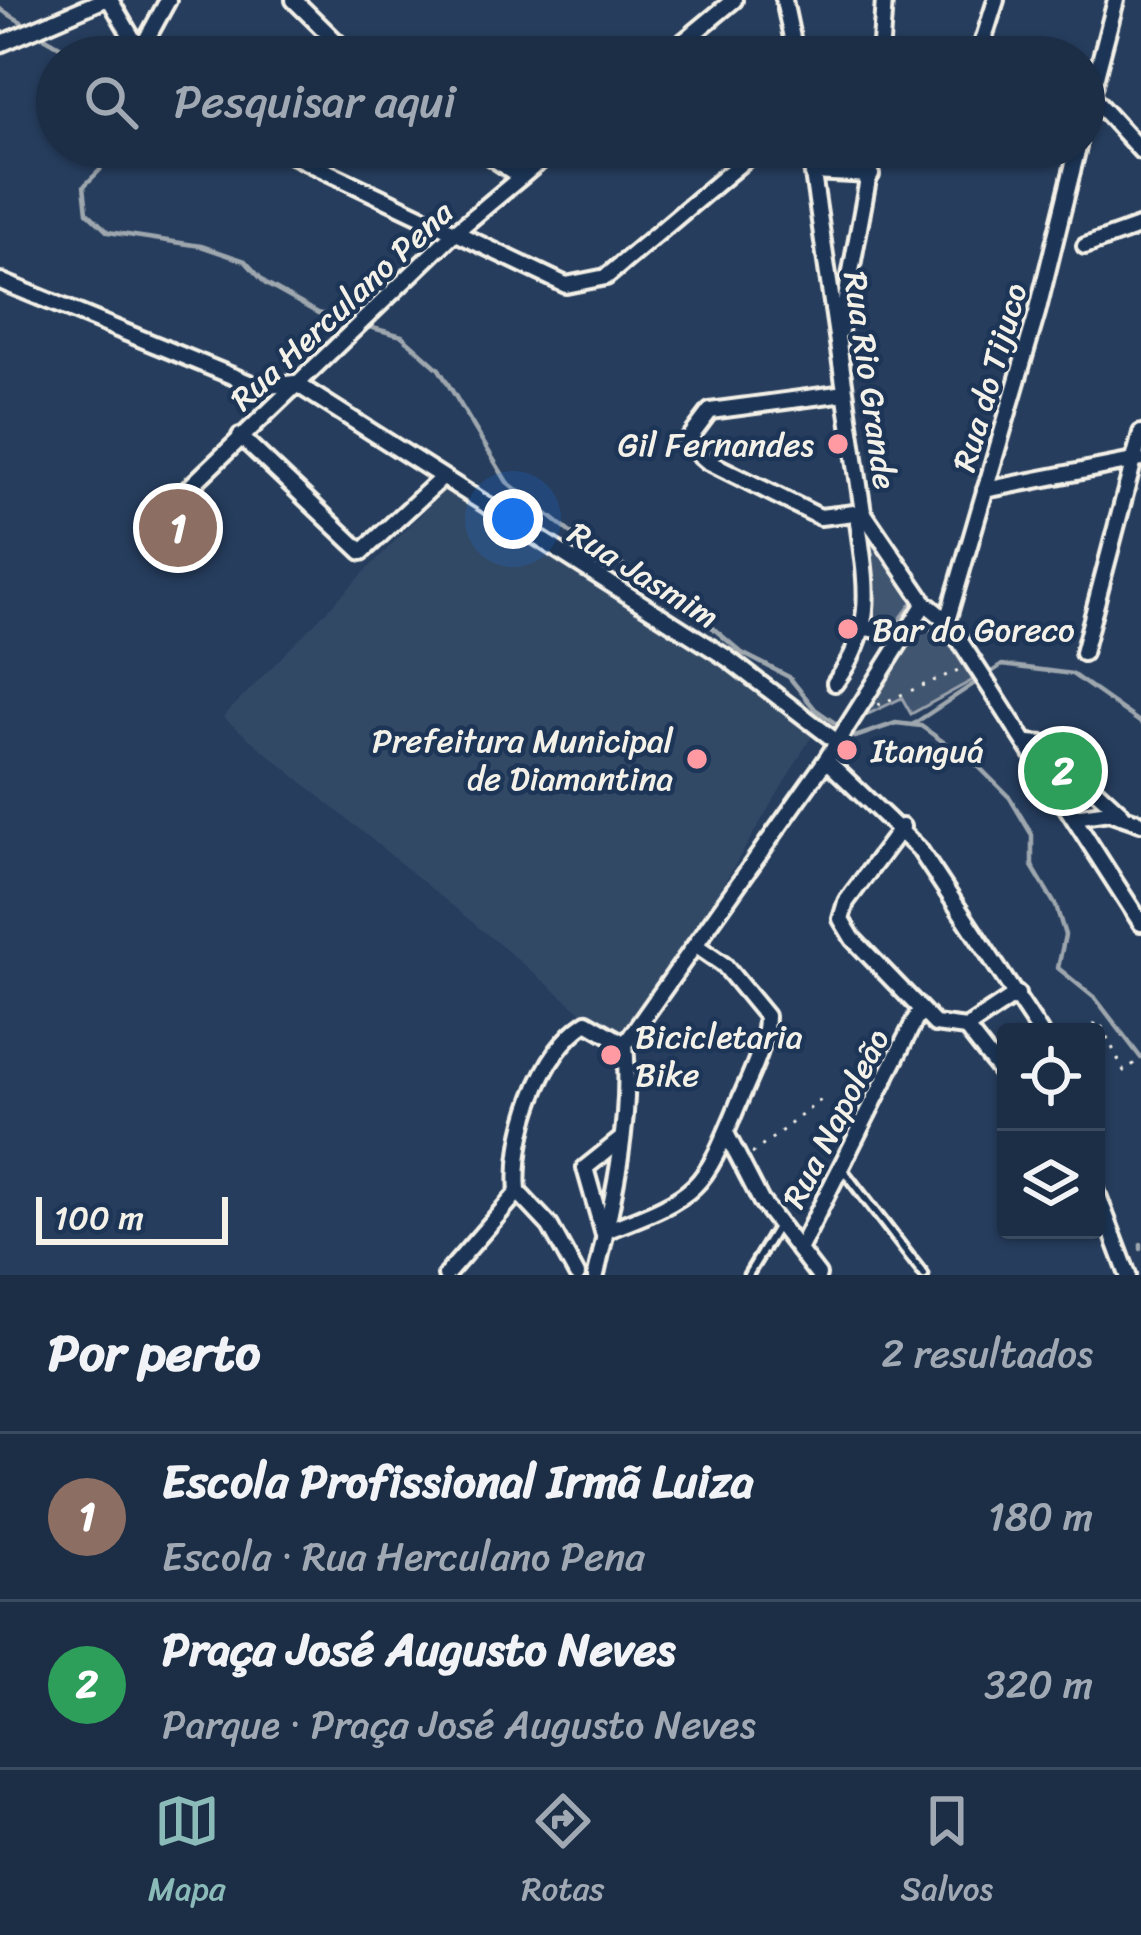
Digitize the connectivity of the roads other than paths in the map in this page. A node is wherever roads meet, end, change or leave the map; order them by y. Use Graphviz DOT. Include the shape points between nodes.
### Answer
graph roads {
  1 [pos="106,0"];
  2 [pos="167,0"];
  3 [pos="294,0"];
  4 [pos="734,0"];
  5 [pos="784,0"];
  6 [pos="884,0"];
  7 [pos="996,0"];
  8 [pos="1116,0"];
  9 [pos="131,36"];
  10 [pos="148,36"];
  11 [pos="324,36"];
  12 [pos="690,36"];
  13 [pos="792,36"];
  14 [pos="881,36"];
  15 [pos="985,36"];
  16 [pos="1105,36"];
  17 [pos="0,44"];
  18 [pos="1105,113"];
  19 [pos="1141,151"];
  20 [pos="318,168"];
  21 [pos="506,168"];
  22 [pos="533,168"];
  23 [pos="735,168"];
  24 [pos="812,168"];
  25 [pos="872,168"];
  26 [pos="1072,168"];
  27 [pos="813,172"];
  28 [pos="871,176"];
  29 [pos="521,178"];
  30 [pos="1141,226"];
  31 [pos="453,234"];
  32 [pos="1085,246"];
  33 [pos="0,281"];
  34 [pos="838,342"];
  35 [pos="296,383"];
  36 [pos="845,393"];
  37 [pos="1141,433"];
  38 [pos="240,436"];
  39 [pos="1138,460"];
  40 [pos="441,478"];
  41 [pos="986,490"];
  42 [pos="166,509"];
  43 [pos="863,512"];
  44 [pos="925,603"];
  45 [pos="947,621"];
  46 [pos="865,628"];
  47 [pos="906,634"];
  48 [pos="1082,653"];
  49 [pos="856,654"];
  50 [pos="881,672"];
  51 [pos="835,683"];
  52 [pos="845,729"];
  53 [pos="1025,742"];
  54 [pos="826,760"];
  55 [pos="1122,814"];
  56 [pos="1074,818"];
  57 [pos="1141,823"];
  58 [pos="902,827"];
  59 [pos="1141,923"];
  60 [pos="698,947"];
  61 [pos="1017,994"];
  62 [pos="920,1010"];
  63 [pos="1035,1023"];
  64 [pos="966,1028"];
  65 [pos="625,1044"];
  66 [pos="997,1068"];
  67 [pos="727,1135"];
  68 [pos="620,1141"];
  69 [pos="841,1167"];
  70 [pos="518,1192"];
  71 [pos="1105,1214"];
  72 [pos="779,1224"];
  73 [pos="607,1235"];
  74 [pos="799,1250"];
  75 [pos="446,1275"];
  76 [pos="578,1275"];
  77 [pos="596,1275"];
  78 [pos="748,1275"];
  79 [pos="818,1275"];
  80 [pos="924,1275"];
  81 [pos="1128,1275"];
  1 -- 9 [label="street"];
  1 -- 17 [label="street"];
  2 -- 10 [label="street"];
  3 -- 11 [label="street"];
  4 -- 12 [label="street"];
  5 -- 13 [label="street"];
  6 -- 14 [label="street"];
  7 -- 15 [label="street"];
  8 -- 16 [label="street"];
  18 -- 19 [label="street"];
  20 -- 31 [label="street"];
  21 -- 29 [label="street"];
  22 -- 29 [label="street, Rua Herculano Pena"];
  23 -- 31 [label="street" via="606,277 566,285"];
  24 -- 27 [label="street, Rua Rio Grande"];
  25 -- 28 [label="street"];
  26 -- 41 [label="street, Rua do Tijuco"];
  27 -- 28 [label="street"];
  27 -- 34 [label="street, Rua Rio Grande"];
  28 -- 34 [label="street"];
  29 -- 31 [label="street, Rua Herculano Pena"];
  30 -- 32 [label="street"];
  31 -- 35 [label="street, Rua Herculano Pena"];
  33 -- 35 [label="street" via="259,387"];
  34 -- 36 [label="street, Rua Rio Grande"];
  35 -- 38 [label="street, Rua Herculano Pena"];
  35 -- 40 [label="street, Rua Jasmim"];
  36 -- 43 [label="street, Rua Rio Grande"];
  36 -- 43 [label="street" via="710,411 686,443 820,518"];
  37 -- 39 [label="street"];
  38 -- 40 [label="street" via="362,552"];
  38 -- 42 [label="street, Rua Herculano Pena"];
  39 -- 41 [label="street"];
  39 -- 48 [label="street"];
  40 -- 52 [label="street, Rua Jasmim"];
  41 -- 45 [label="street, Rua do Tijuco"];
  43 -- 44 [label="street, Rua Rio Grande"];
  43 -- 46 [label="street"];
  44 -- 45 [label="street, Rua Rio Grande"];
  44 -- 47 [label="street"];
  45 -- 53 [label="street, Rua Rio Grande"];
  46 -- 47 [label="street"];
  46 -- 49 [label="street"];
  47 -- 50 [label="street"];
  49 -- 50 [label="street"];
  49 -- 51 [label="street"];
  50 -- 52 [label="street"];
  52 -- 54 [label="street"];
  53 -- 55 [label="street" via="1046,744"];
  53 -- 56 [label="street, Rua Rio Grande"];
  54 -- 58 [label="street"];
  54 -- 60 [label="street"];
  55 -- 56 [label="street"];
  55 -- 57 [label="street"];
  56 -- 59 [label="street, Rua Rio Grande"];
  58 -- 61 [label="street"];
  58 -- 62 [label="street" via="841,919"];
  60 -- 65 [label="street"];
  60 -- 67 [label="street" via="766,1016 763,1045"];
  61 -- 63 [label="street"];
  61 -- 64 [label="street"];
  62 -- 64 [label="street" via="935,1024"];
  62 -- 69 [label="street, Rua Napoleão"];
  64 -- 66 [label="street"];
  65 -- 68 [label="street"];
  65 -- 70 [label="street" via="587,1022 548,1058 518,1142"];
  67 -- 72 [label="street"];
  67 -- 73 [label="street" via="710,1174 685,1196"];
  68 -- 73 [label="street"];
  68 -- 73 [label="street" via="585,1168"];
  69 -- 74 [label="street, Rua Napoleão"];
  69 -- 80 [label="lane"];
  70 -- 75 [label="street"];
  70 -- 76 [label="street" via="550,1226"];
  71 -- 81 [label="street"];
  72 -- 74 [label="street"];
  72 -- 78 [label="lane"];
  73 -- 77 [label="street"];
  74 -- 79 [label="street"];
}
